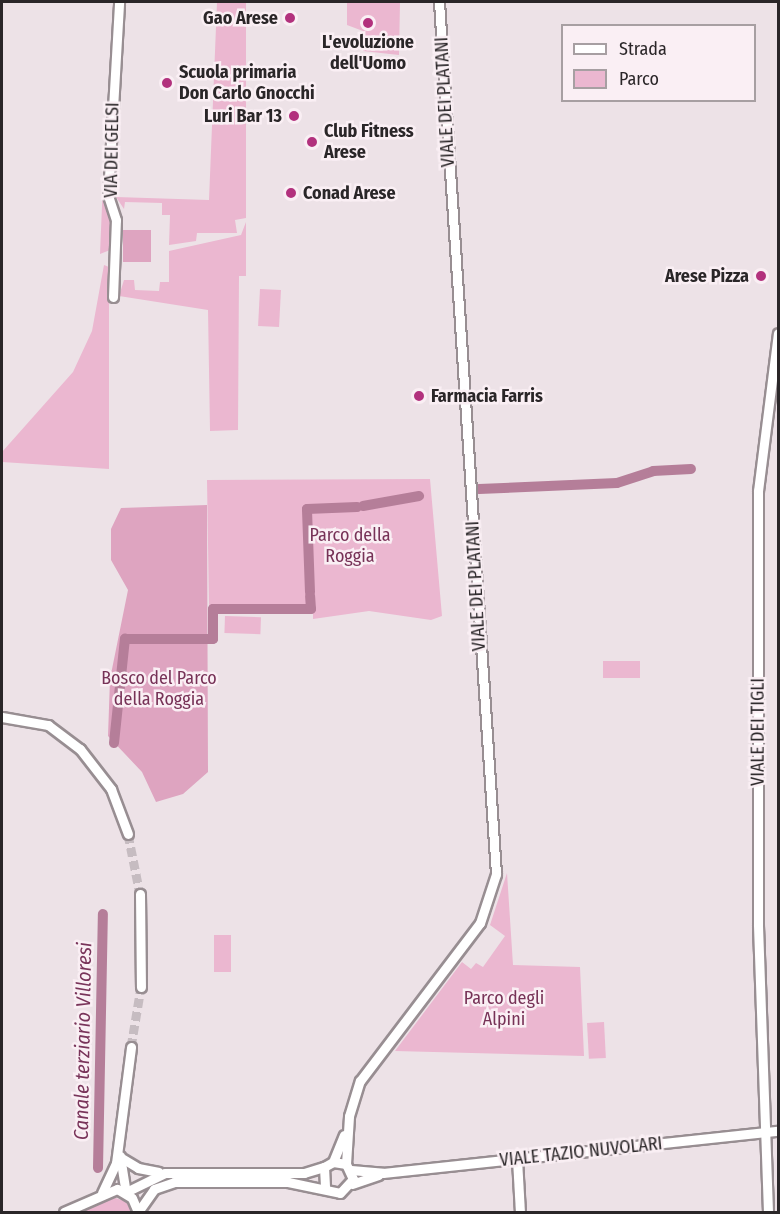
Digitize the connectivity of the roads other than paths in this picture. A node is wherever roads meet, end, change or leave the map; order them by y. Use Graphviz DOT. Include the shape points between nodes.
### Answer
graph roads {
  1 [pos="119,2"];
  2 [pos="439,2"];
  3 [pos="113,297"];
  4 [pos="778,333"];
  5 [pos="2,717"];
  6 [pos="128,834"];
  7 [pos="140,894"];
  8 [pos="141,987"];
  9 [pos="131,1047"];
  10 [pos="347,1127"];
  11 [pos="778,1131"];
  12 [pos="765,1132"];
  13 [pos="118,1144"];
  14 [pos="120,1157"];
  15 [pos="517,1159"];
  16 [pos="333,1162"];
  17 [pos="324,1167"];
  18 [pos="348,1167"];
  19 [pos="165,1173"];
  20 [pos="383,1173"];
  21 [pos="352,1184"];
  22 [pos="325,1189"];
  23 [pos="102,1192"];
  24 [pos="126,1192"];
  25 [pos="64,1212"];
  26 [pos="138,1212"];
  27 [pos="520,1212"];
  28 [pos="768,1212"];
  1 -- 3 [label="street, VIA DEI GELSI" via="108,195 116,220"];
  2 -- 10 [label="street, VIALE DEI PLATANI" via="496,873 480,923 360,1081"];
  4 -- 12 [label="street, VIALE DEI TIGLI" via="758,491"];
  5 -- 6 [label="street" via="48,725 80,749 111,789"];
  7 -- 8 [label="street"];
  9 -- 13 [label="street"];
  10 -- 16 [label="street, VIALE DEI PLATANI"];
  10 -- 18 [label="street, VIALE DEI PLATANI"];
  11 -- 12 [label="street, VIALE TAZIO NUVOLARI"];
  12 -- 15 [label="street, VIALE TAZIO NUVOLARI"];
  12 -- 28 [label="street, VIALE DEI TIGLI"];
  13 -- 14 [label="street"];
  13 -- 23 [label="street"];
  14 -- 19 [label="street" via="138,1168"];
  14 -- 24 [label="street"];
  15 -- 20 [label="street, VIALE TAZIO NUVOLARI"];
  15 -- 27 [label="street"];
  16 -- 17 [label="street"];
  16 -- 18 [label="street"];
  17 -- 19 [label="street" via="304,1173"];
  17 -- 22 [label="street"];
  18 -- 20 [label="street, VIALE TAZIO NUVOLARI"];
  18 -- 21 [label="street"];
  19 -- 24 [label="street"];
  20 -- 21 [label="street, VIALE TAZIO NUVOLARI"];
  21 -- 22 [label="street" via="340,1193"];
  22 -- 26 [label="street" via="288,1182 174,1182 154,1189"];
  23 -- 24 [label="street"];
  23 -- 25 [label="street"];
  24 -- 26 [label="street"];
}
